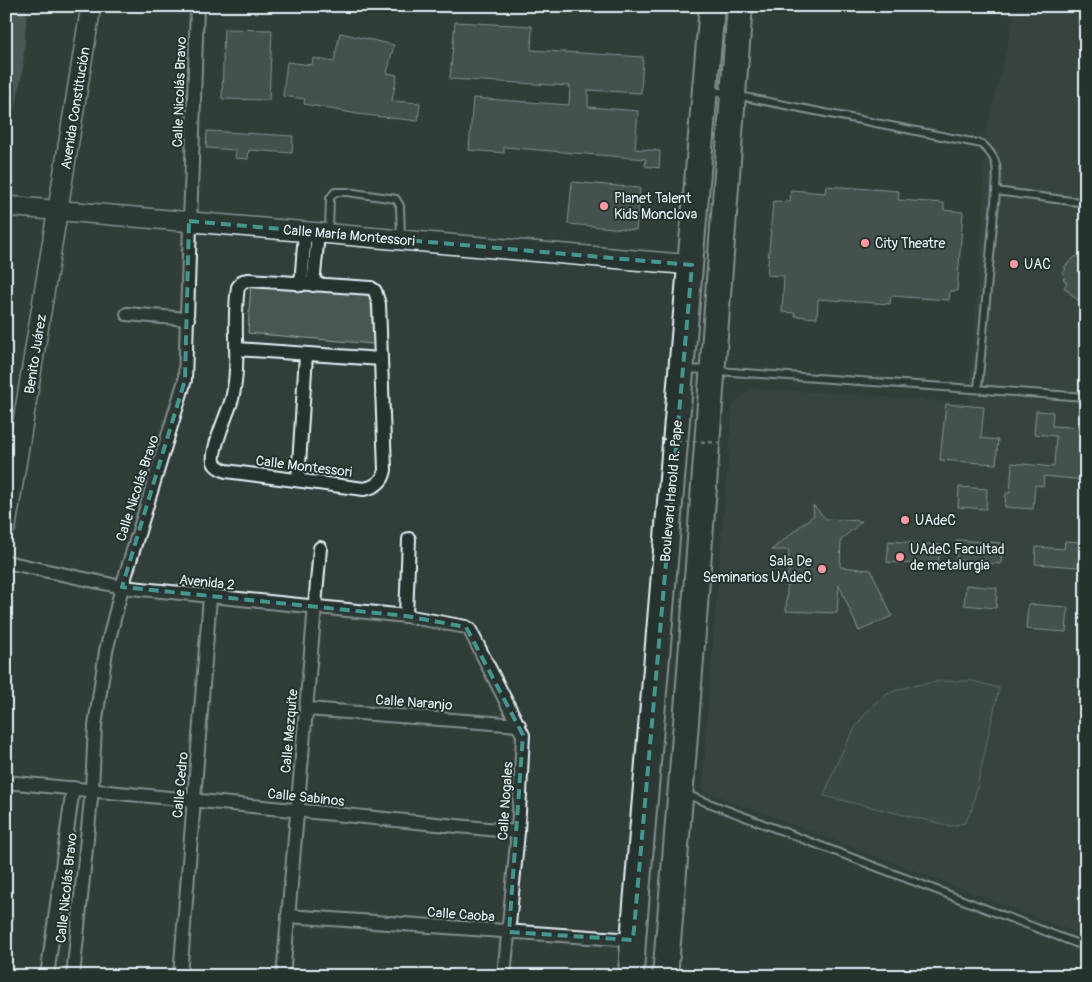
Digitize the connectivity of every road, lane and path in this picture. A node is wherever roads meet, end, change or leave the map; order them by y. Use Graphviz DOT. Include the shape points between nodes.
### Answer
graph roads {
  1 [pos="91,6"];
  2 [pos="197,6"];
  3 [pos="712,6"];
  4 [pos="740,6"];
  5 [pos="706,90"];
  6 [pos="733,94"];
  7 [pos="996,191"];
  8 [pos="1086,203"];
  9 [pos="6,206"];
  10 [pos="50,210"];
  11 [pos="189,221"];
  12 [pos="317,233"];
  13 [pos="401,240"];
  14 [pos="692,265"];
  15 [pos="307,285"];
  16 [pos="127,314"];
  17 [pos="188,319"];
  18 [pos="236,348"];
  19 [pos="306,355"];
  20 [pos="381,359"];
  21 [pos="682,368"];
  22 [pos="711,370"];
  23 [pos="978,388"];
  24 [pos="1086,397"];
  25 [pos="661,439"];
  26 [pos="722,443"];
  27 [pos="298,480"];
  28 [pos="6,526"];
  29 [pos="409,539"];
  30 [pos="320,548"];
  31 [pos="6,562"];
  32 [pos="122,587"];
  33 [pos="210,597"];
  34 [pos="315,608"];
  35 [pos="406,616"];
  36 [pos="474,640"];
  37 [pos="307,709"];
  38 [pos="520,726"];
  39 [pos="6,782"];
  40 [pos="73,788"];
  41 [pos="92,789"];
  42 [pos="681,793"];
  43 [pos="194,800"];
  44 [pos="297,811"];
  45 [pos="518,832"];
  46 [pos="288,916"];
  47 [pos="509,932"];
  48 [pos="632,940"];
  49 [pos="1086,947"];
  50 [pos="47,976"];
  51 [pos="73,976"];
  52 [pos="180,976"];
  53 [pos="283,976"];
  54 [pos="504,976"];
  55 [pos="632,976"];
  56 [pos="665,976"];
  1 -- 10 [label="main road, Avenida Constitución"];
  2 -- 11 [label="street, Calle Nicolás Bravo"];
  3 -- 5 [label="highway, Boulevard Harold R. Pape"];
  4 -- 6 [label="highway"];
  5 -- 6 [label="lane"];
  5 -- 14 [label="highway, Boulevard Harold R. Pape"];
  6 -- 7 [label="lane" via="982,144 995,158"];
  6 -- 22 [label="highway"];
  7 -- 8 [label="lane"];
  7 -- 23 [label="lane"];
  9 -- 10 [label="main road, Calle María Montessori"];
  10 -- 11 [label="main road, Calle María Montessori"];
  10 -- 28 [label="main road, Benito Juárez"];
  11 -- 12 [label="main road, Calle María Montessori"];
  11 -- 17 [label="street, Calle Nicolás Bravo"];
  12 -- 13 [label="main road, Calle María Montessori"];
  12 -- 13 [label="lane" via="330,198 336,192 347,192 396,199 400,206"];
  12 -- 15 [label="street"];
  13 -- 14 [label="main road, Calle María Montessori"];
  14 -- 21 [label="highway, Boulevard Harold R. Pape"];
  15 -- 18 [label="street, Calle Montessori" via="240,282"];
  15 -- 20 [label="street, Calle Montessori" via="374,289 378,297"];
  16 -- 17 [label="street"];
  17 -- 32 [label="street, Calle Nicolás Bravo" via="183,393"];
  18 -- 19 [label="street"];
  18 -- 27 [label="street, Calle Montessori" via="232,398 214,462 226,471"];
  19 -- 20 [label="street"];
  19 -- 27 [label="street"];
  20 -- 27 [label="street, Calle Montessori" via="385,470 379,483 364,489"];
  21 -- 22 [label="lane"];
  21 -- 48 [label="highway, Boulevard Harold R. Pape"];
  22 -- 23 [label="lane"];
  22 -- 42 [label="highway"];
  23 -- 24 [label="lane"];
  25 -- 26 [label="path, bridge"];
  29 -- 35 [label="street"];
  30 -- 34 [label="street, Calle Mezquite"];
  31 -- 32 [label="street, Avenida 2"];
  32 -- 33 [label="street, Avenida 2"];
  32 -- 41 [label="street, Calle Nicolás Bravo" via="106,651"];
  33 -- 34 [label="street, Avenida 2"];
  33 -- 43 [label="street, Calle Cedro"];
  34 -- 35 [label="street, Avenida 2"];
  34 -- 37 [label="street, Calle Mezquite"];
  35 -- 36 [label="street, Avenida 2" via="466,627"];
  36 -- 38 [label="street, Calle Nogales"];
  37 -- 38 [label="street, Calle Naranjo"];
  37 -- 44 [label="street, Calle Mezquite"];
  38 -- 45 [label="street, Calle Nogales" via="524,745"];
  39 -- 40 [label="street, Calle Sabinos"];
  40 -- 41 [label="street, Calle Sabinos"];
  40 -- 50 [label="street"];
  41 -- 43 [label="street, Calle Sabinos"];
  41 -- 51 [label="street, Calle Nicolás Bravo"];
  42 -- 49 [label="lane"];
  42 -- 56 [label="highway"];
  43 -- 44 [label="street, Calle Sabinos"];
  43 -- 52 [label="street, Calle Cedro"];
  44 -- 45 [label="street, Calle Sabinos"];
  44 -- 46 [label="street, Calle Mezquite"];
  45 -- 47 [label="street, Calle Nogales"];
  46 -- 47 [label="street, Calle Caoba"];
  46 -- 53 [label="street, Calle Mezquite"];
  47 -- 48 [label="street, Calle Caoba"];
  47 -- 54 [label="street, Calle Nogales"];
  48 -- 55 [label="highway, Boulevard Harold R. Pape"];
}
